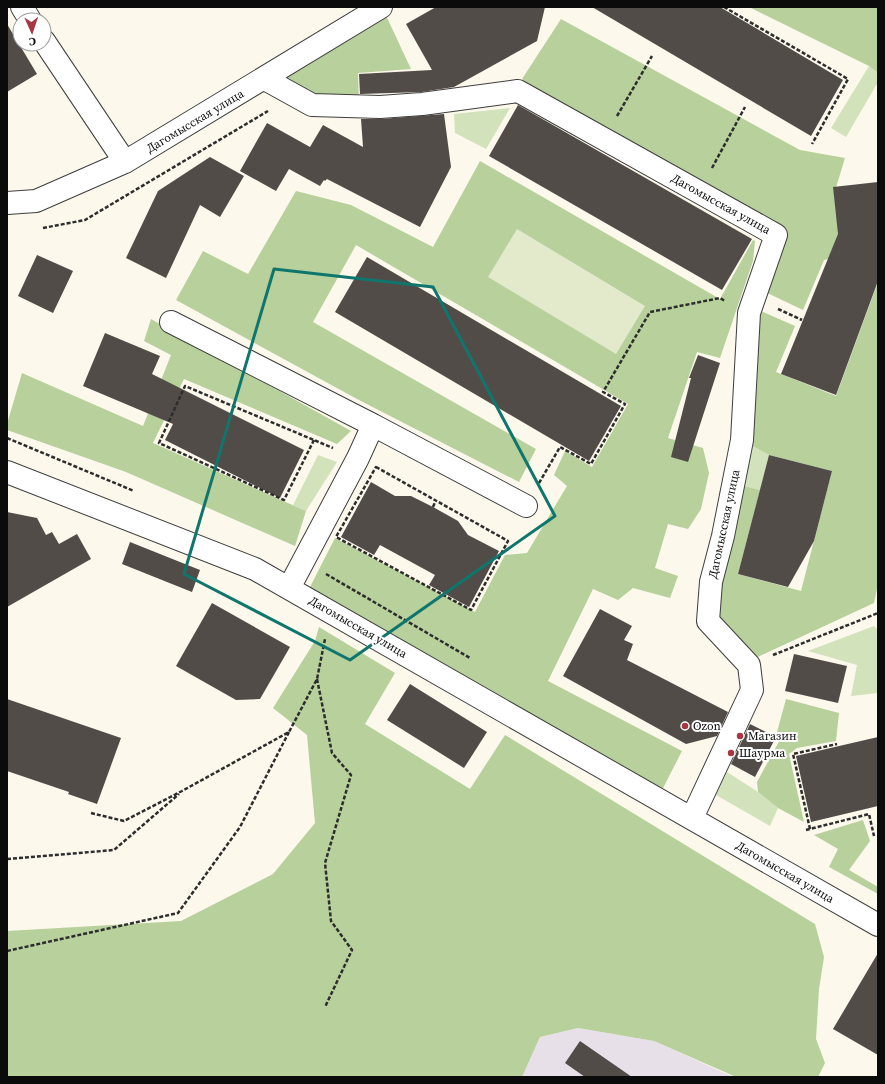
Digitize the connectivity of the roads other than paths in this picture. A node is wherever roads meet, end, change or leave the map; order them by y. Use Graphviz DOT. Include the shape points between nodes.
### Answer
graph roads {
  1 [pos="381,7"];
  2 [pos="51,52"];
  3 [pos="265,79"];
  4 [pos="125,162"];
  5 [pos="7,203"];
  6 [pos="171,322"];
  7 [pos="373,425"];
  8 [pos="7,472"];
  9 [pos="526,506"];
  10 [pos="289,588"];
  11 [pos="692,818"];
  12 [pos="878,925"];
  1 -- 3 [label="street, Дагомысская улица"];
  2 -- 4 [label="street"];
  3 -- 4 [label="street, Дагомысская улица"];
  3 -- 11 [label="street, Дагомысская улица" via="312,105 380,107 518,91 776,235 749,313 742,440 711,582 708,620 749,665 752,690"];
  4 -- 5 [label="street, Дагомысская улица" via="36,201"];
  6 -- 7 [label="street"];
  7 -- 9 [label="street"];
  7 -- 10 [label="street"];
  8 -- 10 [label="street, Дагомысская улица" via="255,569"];
  10 -- 11 [label="street, Дагомысская улица"];
  11 -- 12 [label="street, Дагомысская улица"];
}
